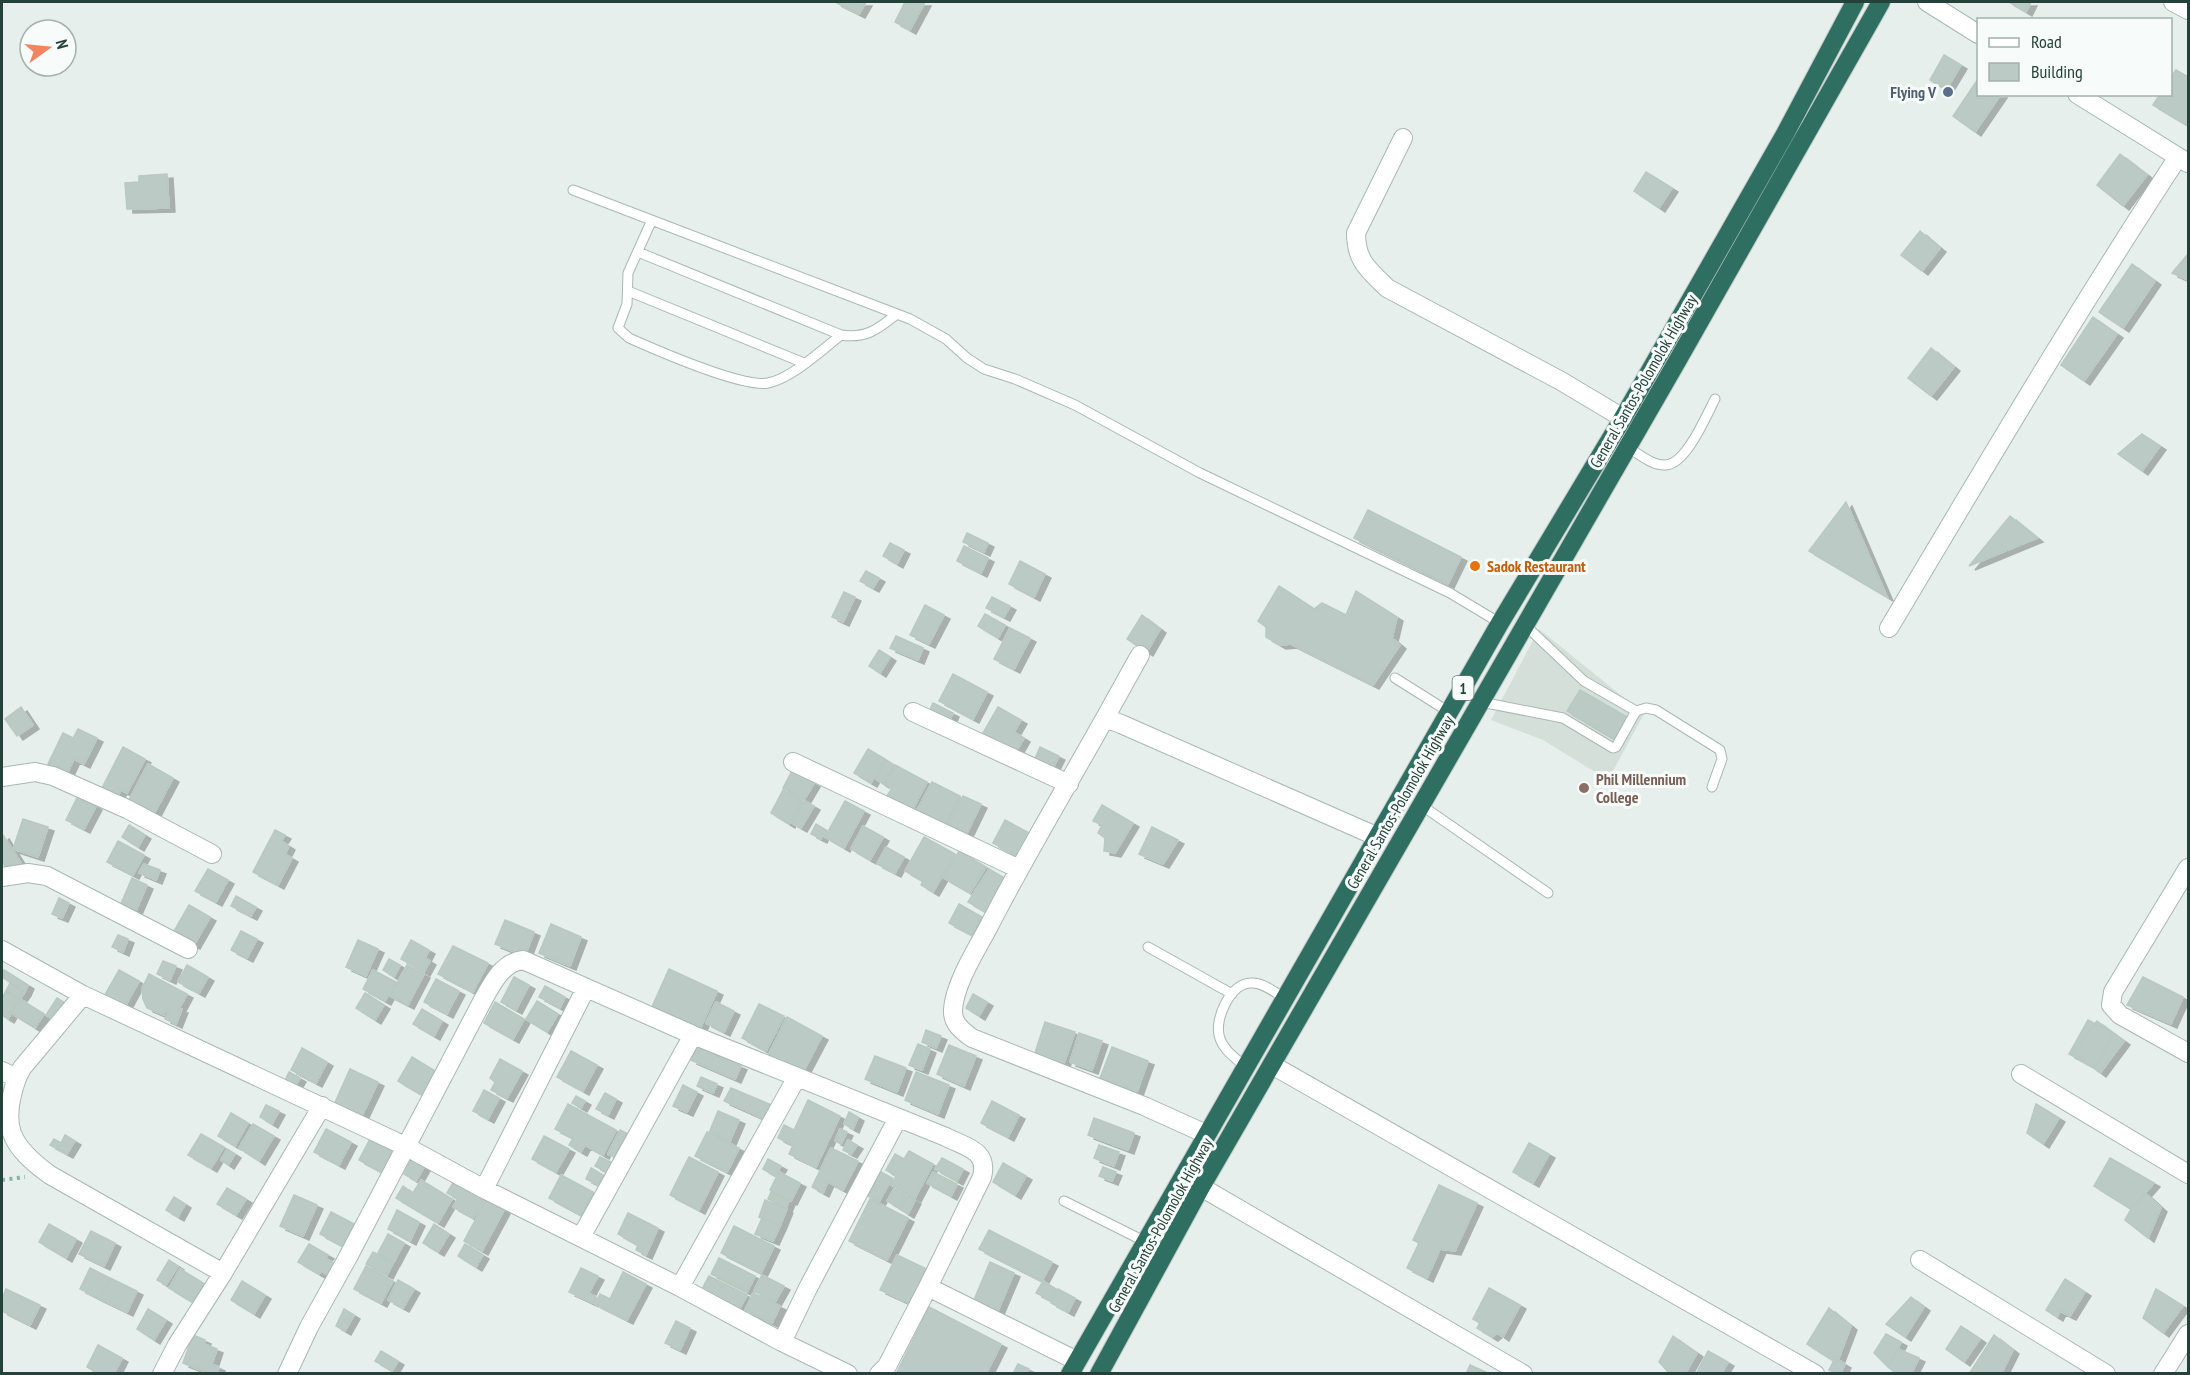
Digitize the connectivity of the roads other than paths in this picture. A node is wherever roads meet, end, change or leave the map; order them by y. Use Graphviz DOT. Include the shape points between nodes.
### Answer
graph roads {
  1 [pos="1855,2"];
  2 [pos="1881,2"];
  3 [pos="1927,2"];
  4 [pos="2173,2"];
  5 [pos="2188,10"];
  6 [pos="1977,32"];
  7 [pos="2080,96"];
  8 [pos="1403,138"];
  9 [pos="2183,160"];
  10 [pos="573,190"];
  11 [pos="651,222"];
  12 [pos="638,252"];
  13 [pos="628,291"];
  14 [pos="897,314"];
  15 [pos="841,335"];
  16 [pos="804,363"];
  17 [pos="1715,399"];
  18 [pos="1623,418"];
  19 [pos="1627,447"];
  20 [pos="1500,623"];
  21 [pos="1525,625"];
  22 [pos="1889,628"];
  23 [pos="1140,655"];
  24 [pos="1395,678"];
  25 [pos="1481,702"];
  26 [pos="1636,711"];
  27 [pos="913,712"];
  28 [pos="1449,712"];
  29 [pos="1105,718"];
  30 [pos="793,762"];
  31 [pos="2,777"];
  32 [pos="1069,784"];
  33 [pos="1712,787"];
  34 [pos="1421,805"];
  35 [pos="1378,837"];
  36 [pos="212,854"];
  37 [pos="2188,868"];
  38 [pos="1018,869"];
  39 [pos="2,877"];
  40 [pos="1548,893"];
  41 [pos="1149,947"];
  42 [pos="188,949"];
  43 [pos="2,950"];
  44 [pos="586,988"];
  45 [pos="1232,994"];
  46 [pos="83,995"];
  47 [pos="1285,998"];
  48 [pos="693,1035"];
  49 [pos="2188,1053"];
  50 [pos="1272,1065"];
  51 [pos="1246,1067"];
  52 [pos="2021,1074"];
  53 [pos="9,1075"];
  54 [pos="797,1077"];
  55 [pos="322,1106"];
  56 [pos="898,1118"];
  57 [pos="1206,1134"];
  58 [pos="405,1146"];
  59 [pos="2188,1174"];
  60 [pos="1201,1187"];
  61 [pos="484,1189"];
  62 [pos="1064,1201"];
  63 [pos="581,1237"];
  64 [pos="1146,1242"];
  65 [pos="1920,1260"];
  66 [pos="223,1273"];
  67 [pos="680,1287"];
  68 [pos="928,1287"];
  69 [pos="2188,1334"];
  70 [pos="782,1342"];
  71 [pos="1073,1367"];
  72 [pos="162,1374"];
  73 [pos="287,1374"];
  74 [pos="848,1374"];
  75 [pos="879,1374"];
  76 [pos="1100,1374"];
  77 [pos="1523,1374"];
  78 [pos="1815,1374"];
  79 [pos="2106,1374"];
  80 [pos="2163,1374"];
  1 -- 18 [label="highway, 1" via="1785,134"];
  2 -- 19 [label="highway, General Santos-Polomolok Highway / 1"];
  3 -- 6 [label="street"];
  4 -- 5 [label="street"];
  7 -- 9 [label="street"];
  8 -- 18 [label="street" via="1356,233 1356,249 1366,267 1387,288"];
  9 -- 22 [label="street" via="2121,244"];
  10 -- 11 [label="lane"];
  11 -- 12 [label="lane"];
  11 -- 14 [label="lane"];
  12 -- 13 [label="lane" via="628,273"];
  12 -- 15 [label="lane"];
  13 -- 16 [label="lane"];
  13 -- 16 [label="lane" via="618,328 647,346 754,383 769,383"];
  14 -- 15 [label="lane" via="869,333 856,337"];
  14 -- 20 [label="lane" via="946,339 984,369 1016,378 1075,405 1200,473 1450,593"];
  15 -- 16 [label="lane"];
  17 -- 19 [label="lane" via="1685,454 1672,464 1663,466"];
  18 -- 20 [label="highway, 1"];
  19 -- 21 [label="highway, General Santos-Polomolok Highway / 1"];
  20 -- 28 [label="highway, 1"];
  21 -- 25 [label="highway, General Santos-Polomolok Highway / 1"];
  21 -- 26 [label="lane" via="1605,699"];
  23 -- 29 [label="street"];
  24 -- 28 [label="lane"];
  25 -- 26 [label="lane" via="1563,718 1589,728 1611,748 1616,747"];
  25 -- 34 [label="highway, General Santos-Polomolok Highway / 1"];
  26 -- 33 [label="lane" via="1656,710 1720,750 1722,759"];
  27 -- 32 [label="street"];
  28 -- 35 [label="highway, 1"];
  29 -- 32 [label="street"];
  29 -- 35 [label="street"];
  30 -- 38 [label="street"];
  31 -- 36 [label="street" via="35,772 53,776"];
  32 -- 38 [label="street"];
  34 -- 40 [label="lane"];
  34 -- 50 [label="highway, General Santos-Polomolok Highway / 1"];
  35 -- 47 [label="highway, 1"];
  37 -- 49 [label="street" via="2113,992 2110,1005 2120,1015"];
  38 -- 57 [label="street" via="964,972 953,1007 955,1023 972,1038"];
  39 -- 42 [label="street" via="28,873 47,876"];
  41 -- 45 [label="lane"];
  43 -- 46 [label="street"];
  44 -- 48 [label="street"];
  44 -- 58 [label="street" via="523,960 510,964 484,998"];
  44 -- 61 [label="street"];
  45 -- 47 [label="lane" via="1251,982"];
  45 -- 51 [label="lane" via="1219,1018 1219,1035 1222,1045"];
  46 -- 53 [label="street" via="22,1068"];
  46 -- 55 [label="street"];
  47 -- 51 [label="highway, 1"];
  48 -- 54 [label="street"];
  48 -- 63 [label="street"];
  50 -- 60 [label="highway, General Santos-Polomolok Highway / 1"];
  50 -- 78 [label="street"];
  51 -- 57 [label="highway, 1"];
  52 -- 59 [label="street"];
  53 -- 66 [label="street" via="10,1136 30,1160"];
  54 -- 56 [label="street"];
  54 -- 67 [label="street"];
  55 -- 58 [label="street"];
  55 -- 66 [label="street"];
  56 -- 68 [label="street" via="972,1150 984,1162 982,1177"];
  56 -- 70 [label="street"];
  57 -- 64 [label="highway, 1"];
  58 -- 61 [label="street"];
  58 -- 73 [label="street"];
  60 -- 76 [label="highway, General Santos-Polomolok Highway / 1"];
  60 -- 77 [label="street"];
  61 -- 63 [label="street"];
  62 -- 64 [label="lane"];
  63 -- 67 [label="street"];
  64 -- 71 [label="highway, 1"];
  65 -- 79 [label="street"];
  66 -- 72 [label="street"];
  67 -- 70 [label="street"];
  68 -- 71 [label="street"];
  68 -- 75 [label="street" via="891,1359"];
  69 -- 80 [label="street"];
  70 -- 74 [label="street"];
}
